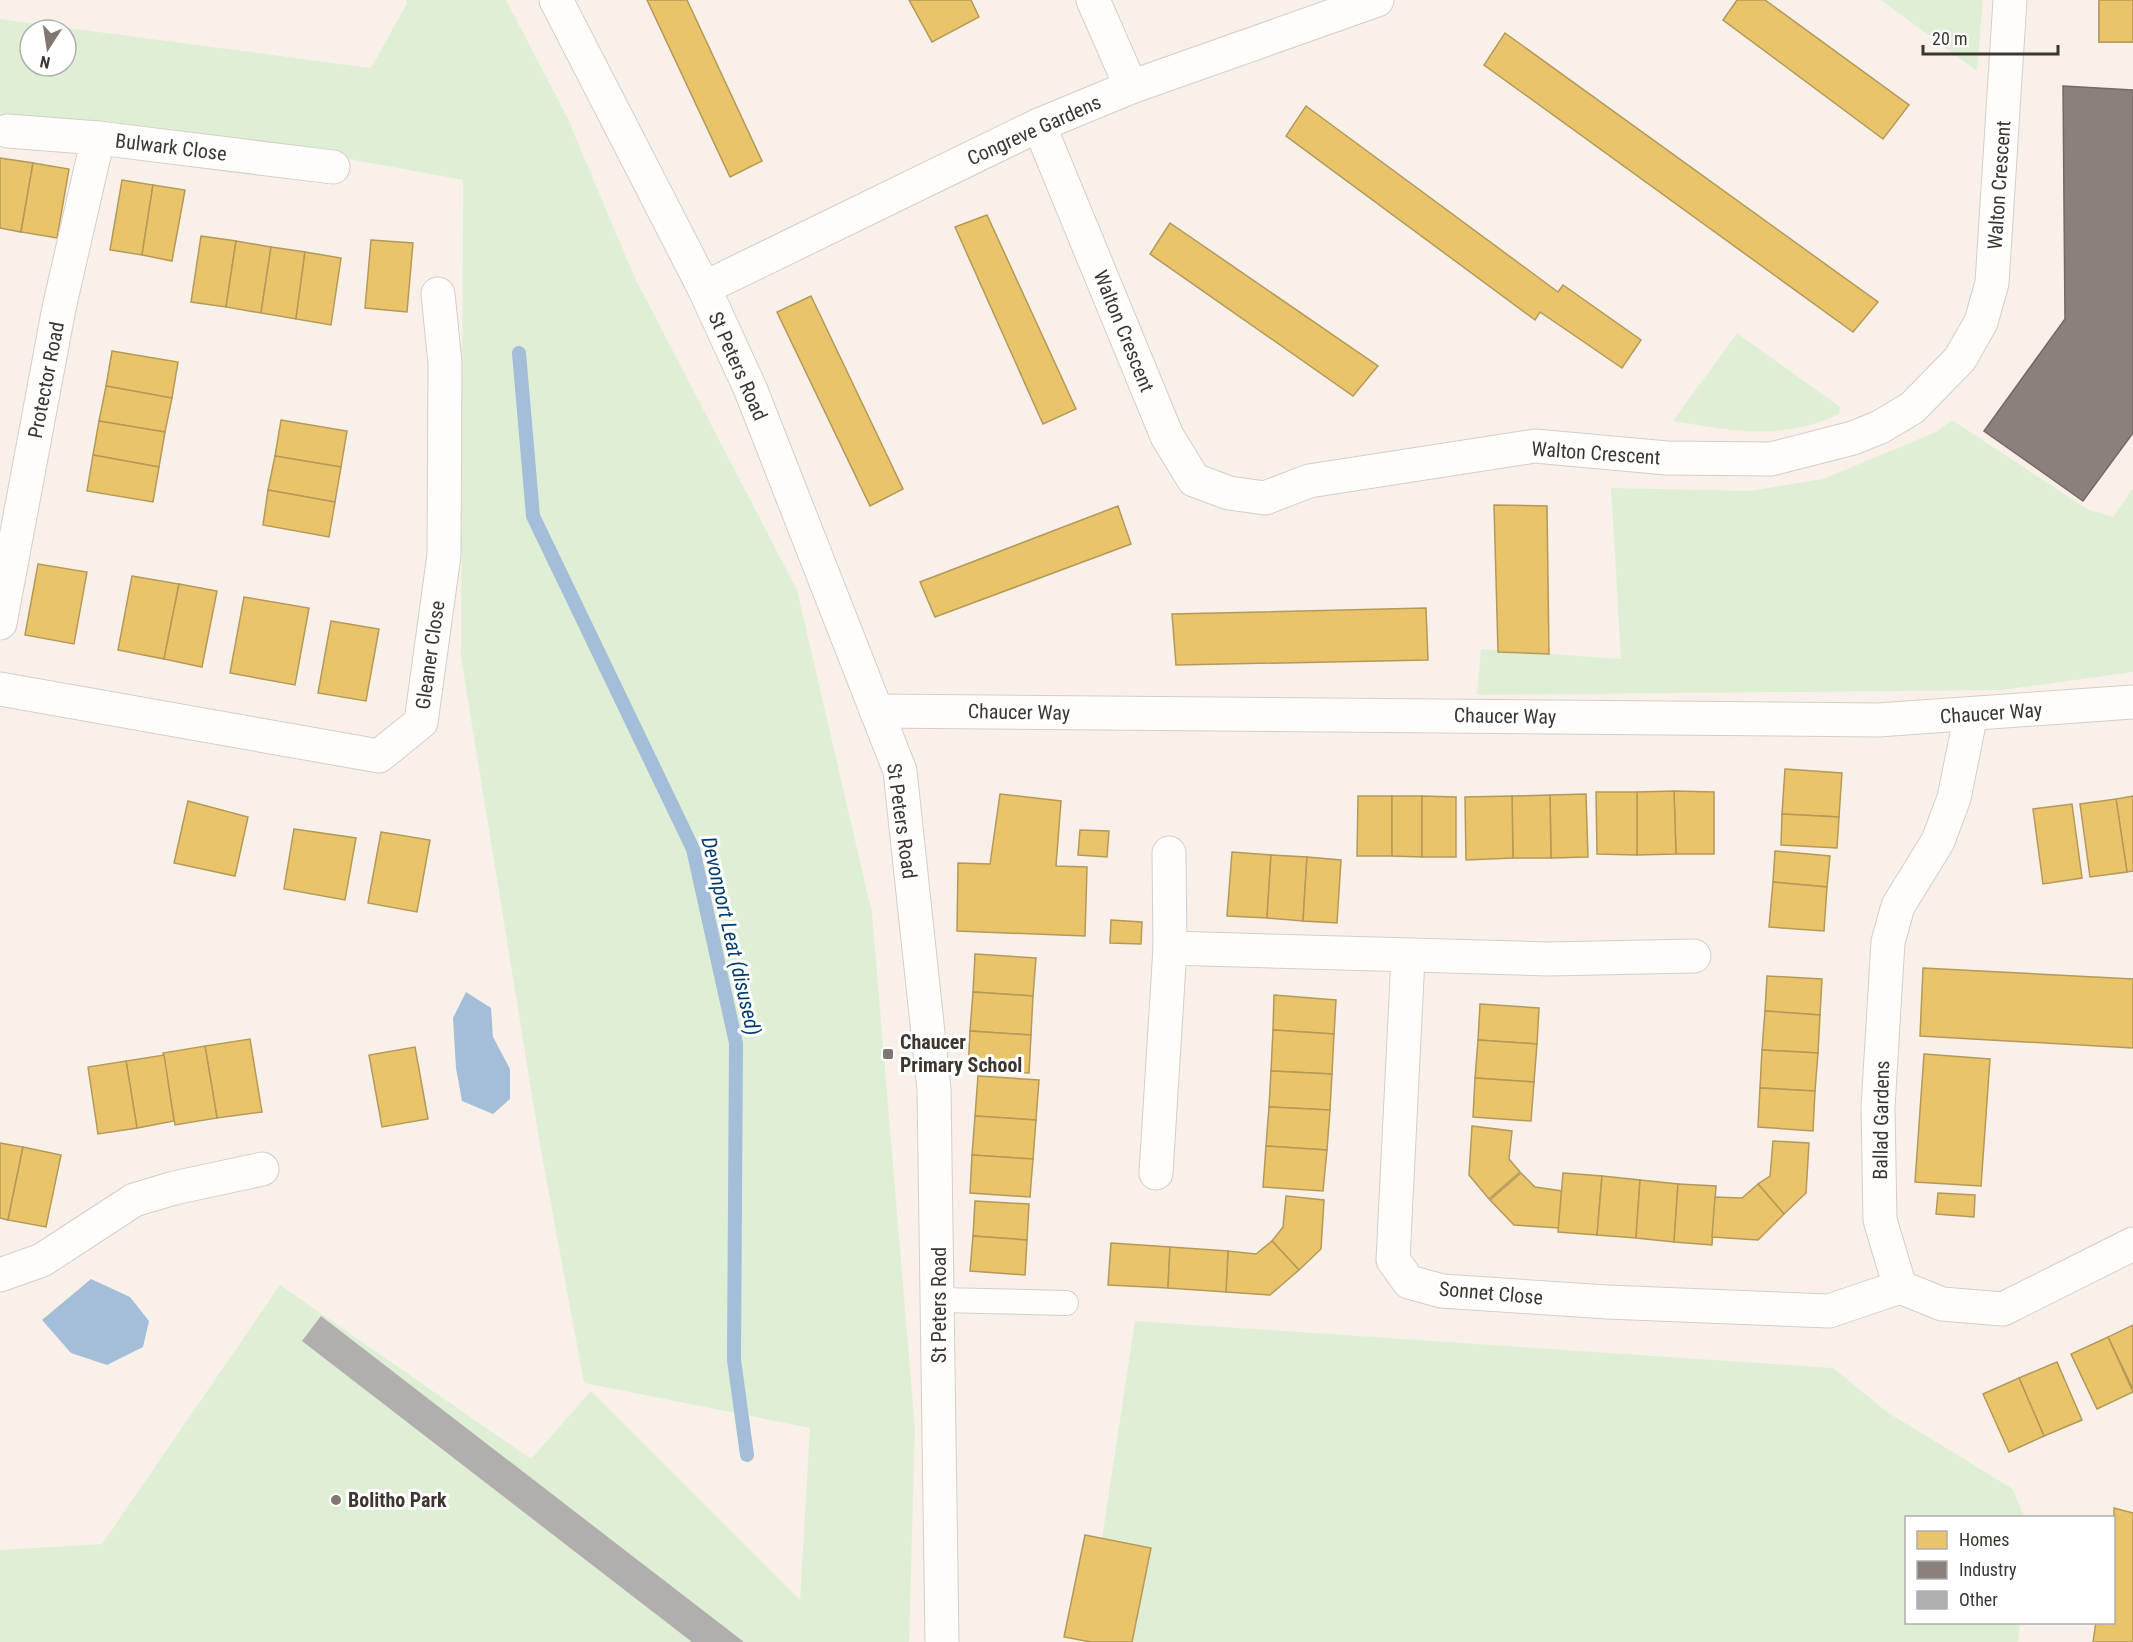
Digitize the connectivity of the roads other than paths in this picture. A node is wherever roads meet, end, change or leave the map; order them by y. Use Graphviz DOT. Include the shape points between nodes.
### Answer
graph roads {
  1 [pos="556,0"];
  2 [pos="1093,0"];
  3 [pos="1377,0"];
  4 [pos="2010,0"];
  5 [pos="1131,87"];
  6 [pos="1040,125"];
  7 [pos="8,131"];
  8 [pos="98,138"];
  9 [pos="333,167"];
  10 [pos="704,288"];
  11 [pos="438,294"];
  12 [pos="0,623"];
  13 [pos="0,689"];
  14 [pos="2133,702"];
  15 [pos="876,711"];
  16 [pos="1971,714"];
  17 [pos="1169,853"];
  18 [pos="1170,948"];
  19 [pos="1694,956"];
  20 [pos="1408,957"];
  21 [pos="262,1169"];
  22 [pos="1156,1173"];
  23 [pos="2133,1244"];
  24 [pos="0,1275"];
  25 [pos="1900,1287"];
  26 [pos="939,1300"];
  27 [pos="1066,1303"];
  28 [pos="942,1642"];
  1 -- 10 [label="street, St Peters Road"];
  2 -- 5 [label="street"];
  3 -- 5 [label="street, Congreve Gardens"];
  4 -- 6 [label="street, Walton Crescent" via="1992,283 1981,322 1960,359 1912,408 1853,438 1771,459 1667,458 1535,446 1309,481 1265,498 1229,493 1194,480 1167,436"];
  5 -- 6 [label="street, Congreve Gardens"];
  6 -- 10 [label="street, Congreve Gardens"];
  7 -- 8 [label="street, Bulwark Close"];
  8 -- 9 [label="street, Bulwark Close"];
  8 -- 12 [label="street, Protector Road" via="59,308"];
  10 -- 15 [label="street, St Peters Road" via="750,388"];
  11 -- 13 [label="street, Gleaner Close" via="445,363 444,555 421,722 379,756"];
  14 -- 16 [label="street, Chaucer Way"];
  15 -- 16 [label="street, Chaucer Way" via="1878,720"];
  15 -- 26 [label="street, St Peters Road" via="900,771 934,1089"];
  16 -- 25 [label="street, Ballad Gardens" via="1954,798 1938,841 1898,906 1888,942 1878,1107 1880,1220"];
  17 -- 18 [label="street"];
  18 -- 20 [label="street"];
  18 -- 22 [label="street"];
  19 -- 20 [label="street"];
  20 -- 25 [label="street, Sonnet Close" via="1393,1260 1409,1282 1442,1291 1572,1300 1829,1311"];
  21 -- 24 [label="street" via="134,1200 42,1260"];
  23 -- 25 [label="street" via="2003,1309 1942,1304"];
  26 -- 27 [label="lane"];
  26 -- 28 [label="street, St Peters Road"];
}
